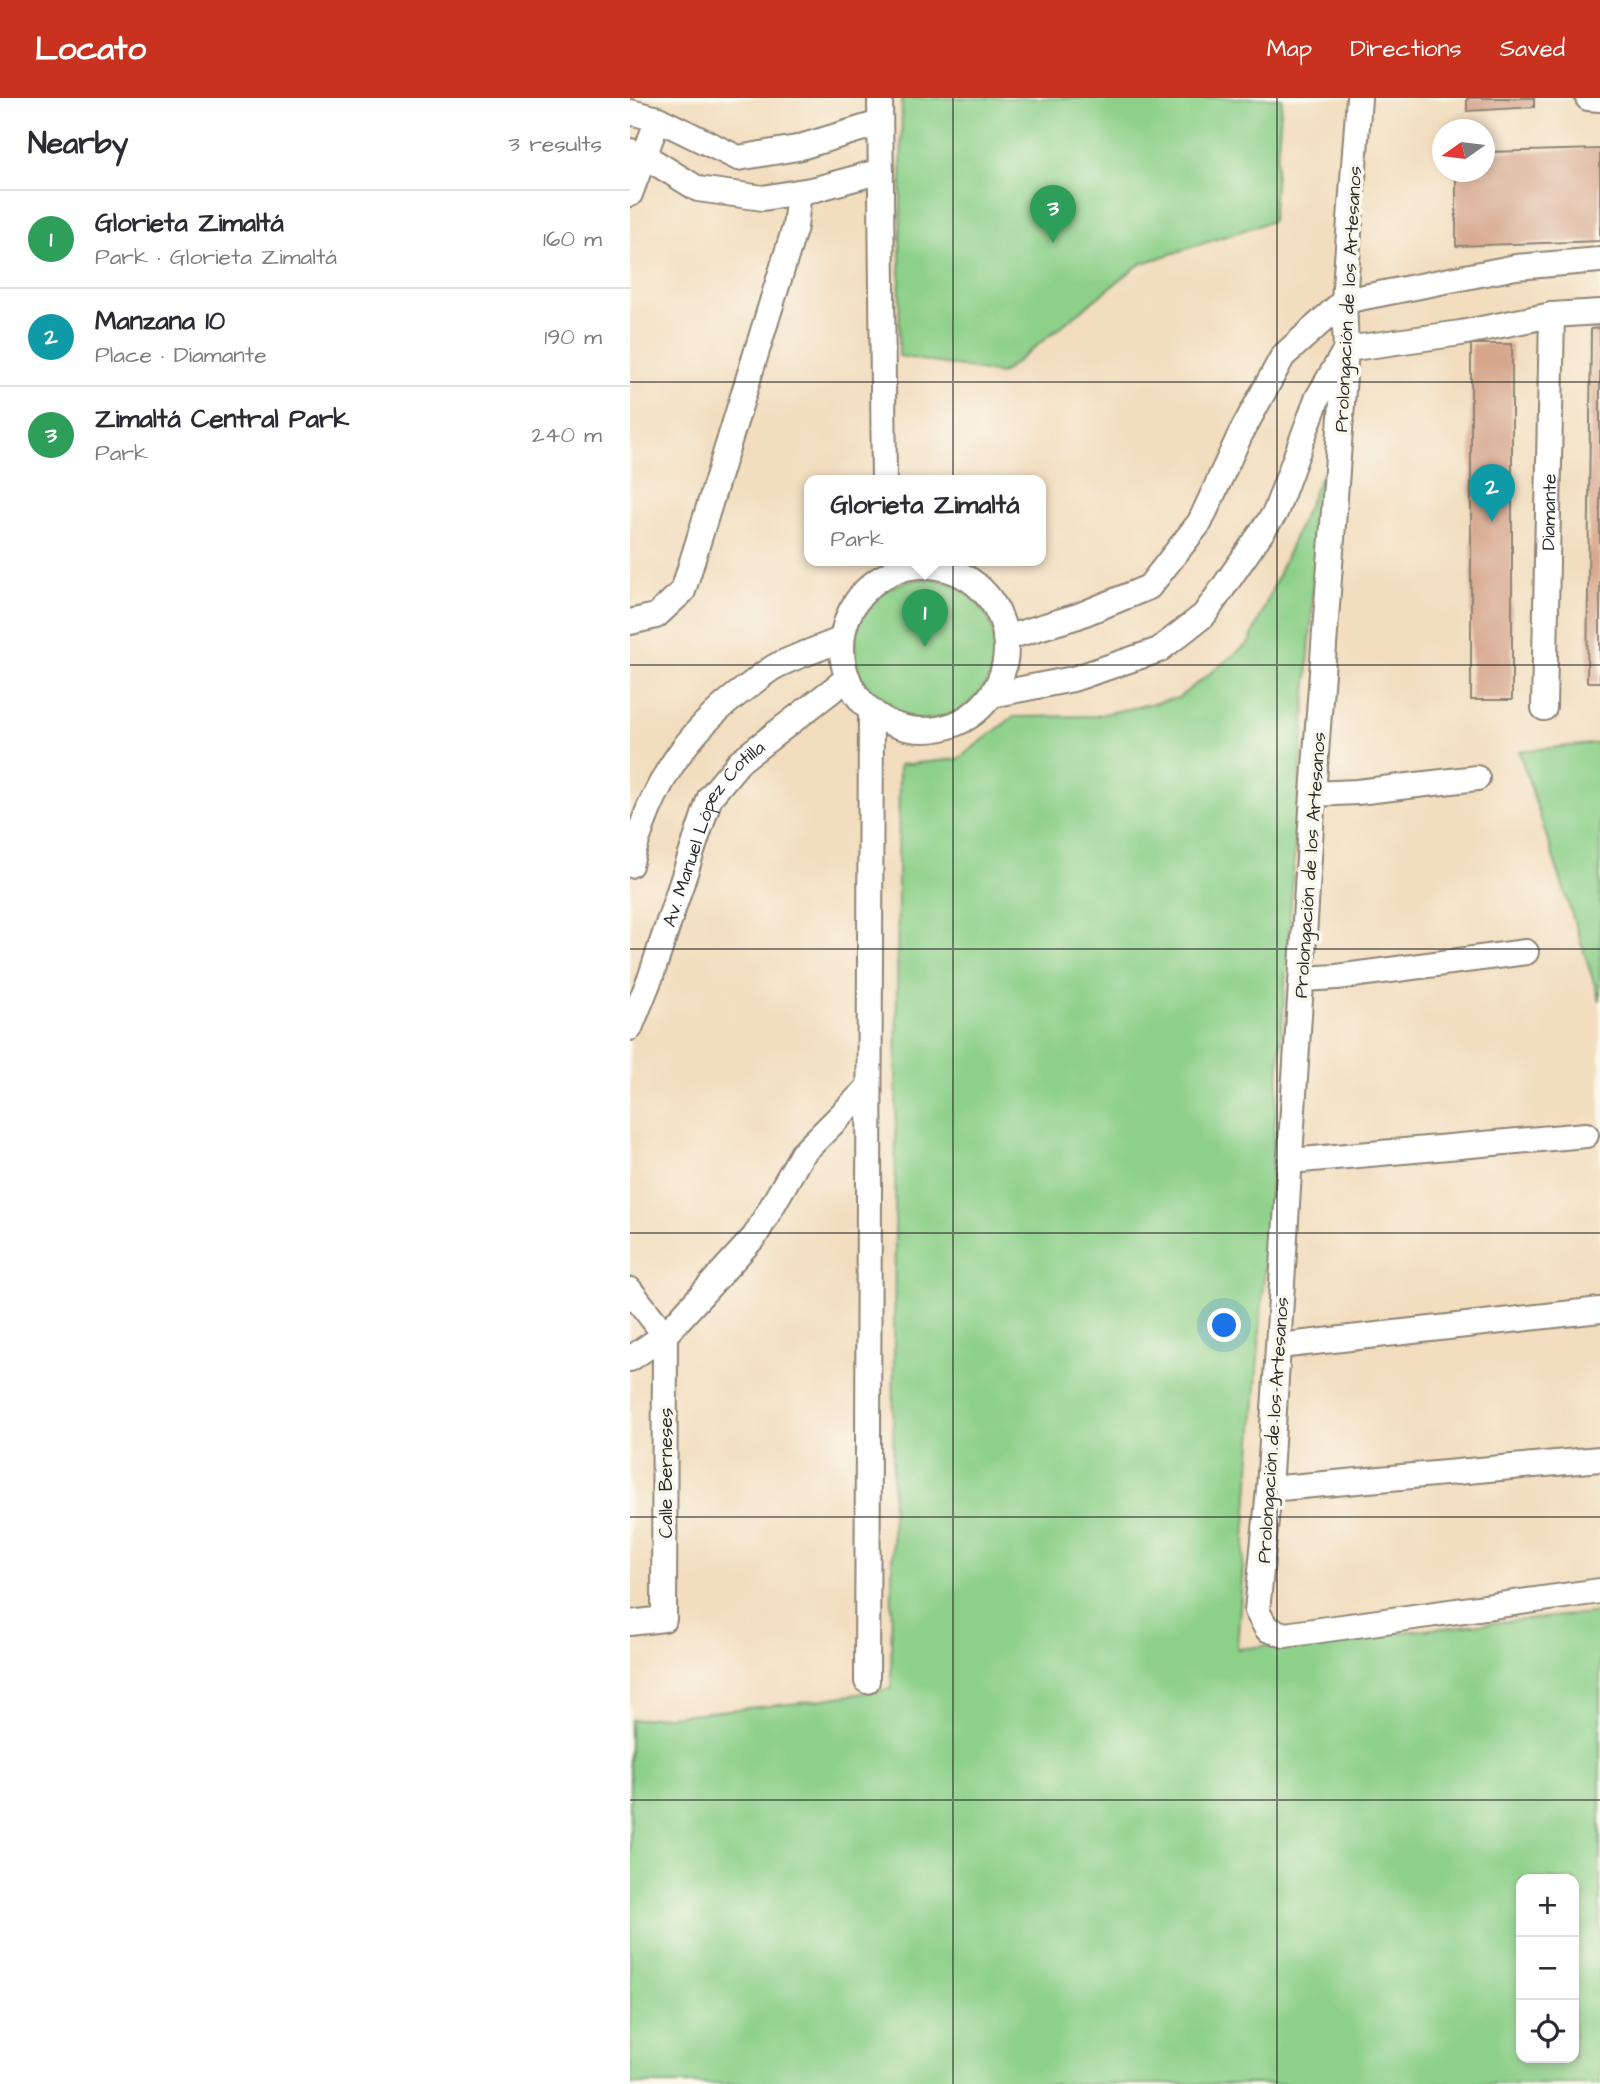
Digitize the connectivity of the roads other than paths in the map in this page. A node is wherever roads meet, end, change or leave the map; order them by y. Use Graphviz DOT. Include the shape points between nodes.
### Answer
graph roads {
  1 [pos="880,98"];
  2 [pos="1359,98"];
  3 [pos="1588,98"];
  4 [pos="1600,99"];
  5 [pos="630,112"];
  6 [pos="658,119"];
  7 [pos="880,123"];
  8 [pos="636,153"];
  9 [pos="881,171"];
  10 [pos="799,192"];
  11 [pos="630,194"];
  12 [pos="1600,260"];
  13 [pos="1345,302"];
  14 [pos="1600,312"];
  15 [pos="1552,315"];
  16 [pos="1346,349"];
  17 [pos="884,475"];
  18 [pos="885,569"];
  19 [pos="630,622"];
  20 [pos="1005,638"];
  21 [pos="842,639"];
  22 [pos="848,678"];
  23 [pos="992,695"];
  24 [pos="1544,708"];
  25 [pos="870,710"];
  26 [pos="1477,778"];
  27 [pos="1313,794"];
  28 [pos="630,865"];
  29 [pos="1526,952"];
  30 [pos="1302,979"];
  31 [pos="630,1028"];
  32 [pos="869,1087"];
  33 [pos="1586,1135"];
  34 [pos="1290,1161"];
  35 [pos="630,1290"];
  36 [pos="1600,1310"];
  37 [pos="665,1335"];
  38 [pos="1279,1346"];
  39 [pos="630,1359"];
  40 [pos="1600,1460"];
  41 [pos="1269,1489"];
  42 [pos="1600,1591"];
  43 [pos="630,1623"];
  44 [pos="867,1681"];
  1 -- 7 [label="street"];
  2 -- 13 [label="street, Prolongación de los Artesanos"];
  3 -- 4 [label="street"];
  5 -- 6 [label="street"];
  6 -- 7 [label="street" via="738,158 797,148"];
  6 -- 8 [label="street"];
  7 -- 9 [label="street"];
  8 -- 10 [label="street" via="698,189 763,198"];
  8 -- 11 [label="street"];
  9 -- 10 [label="street"];
  9 -- 17 [label="street"];
  10 -- 19 [label="street" via="795,227 683,591 656,616"];
  12 -- 13 [label="street" via="1517,267"];
  13 -- 16 [label="street, Prolongación de los Artesanos"];
  13 -- 20 [label="street" via="1283,356 1200,522 1149,587 1078,616"];
  14 -- 15 [label="street"];
  15 -- 16 [label="street"];
  15 -- 24 [label="street, Diamante"];
  16 -- 23 [label="street" via="1317,398 1275,513 1204,615 1158,650 1073,679"];
  16 -- 27 [label="street, Prolongación de los Artesanos"];
  18 -- 20 [label="street" via="923,566 961,575 991,601"];
  18 -- 21 [label="street" via="856,602"];
  20 -- 23 [label="street" via="1003,667"];
  21 -- 22 [label="street"];
  21 -- 28 [label="street" via="776,666 696,730 666,772 640,827"];
  22 -- 25 [label="street"];
  22 -- 31 [label="street, Av. Manuel López Cotilla" via="740,761 710,797"];
  23 -- 25 [label="street" via="963,721 925,731 887,722"];
  25 -- 32 [label="street"];
  26 -- 27 [label="street"];
  27 -- 30 [label="street, Prolongación de los Artesanos"];
  29 -- 30 [label="street"];
  30 -- 34 [label="street, Prolongación de los Artesanos"];
  32 -- 37 [label="street" via="802,1154 755,1237"];
  32 -- 44 [label="street"];
  33 -- 34 [label="street"];
  34 -- 38 [label="street, Prolongación de los Artesanos"];
  35 -- 37 [label="street"];
  36 -- 38 [label="street"];
  37 -- 39 [label="street"];
  37 -- 43 [label="street, Calle Berneses" via="664,1619"];
  38 -- 41 [label="street, Prolongación de los Artesanos"];
  40 -- 41 [label="street"];
  41 -- 42 [label="street, Prolongación de los Artesanos" via="1257,1611 1267,1629 1285,1635"];
}
